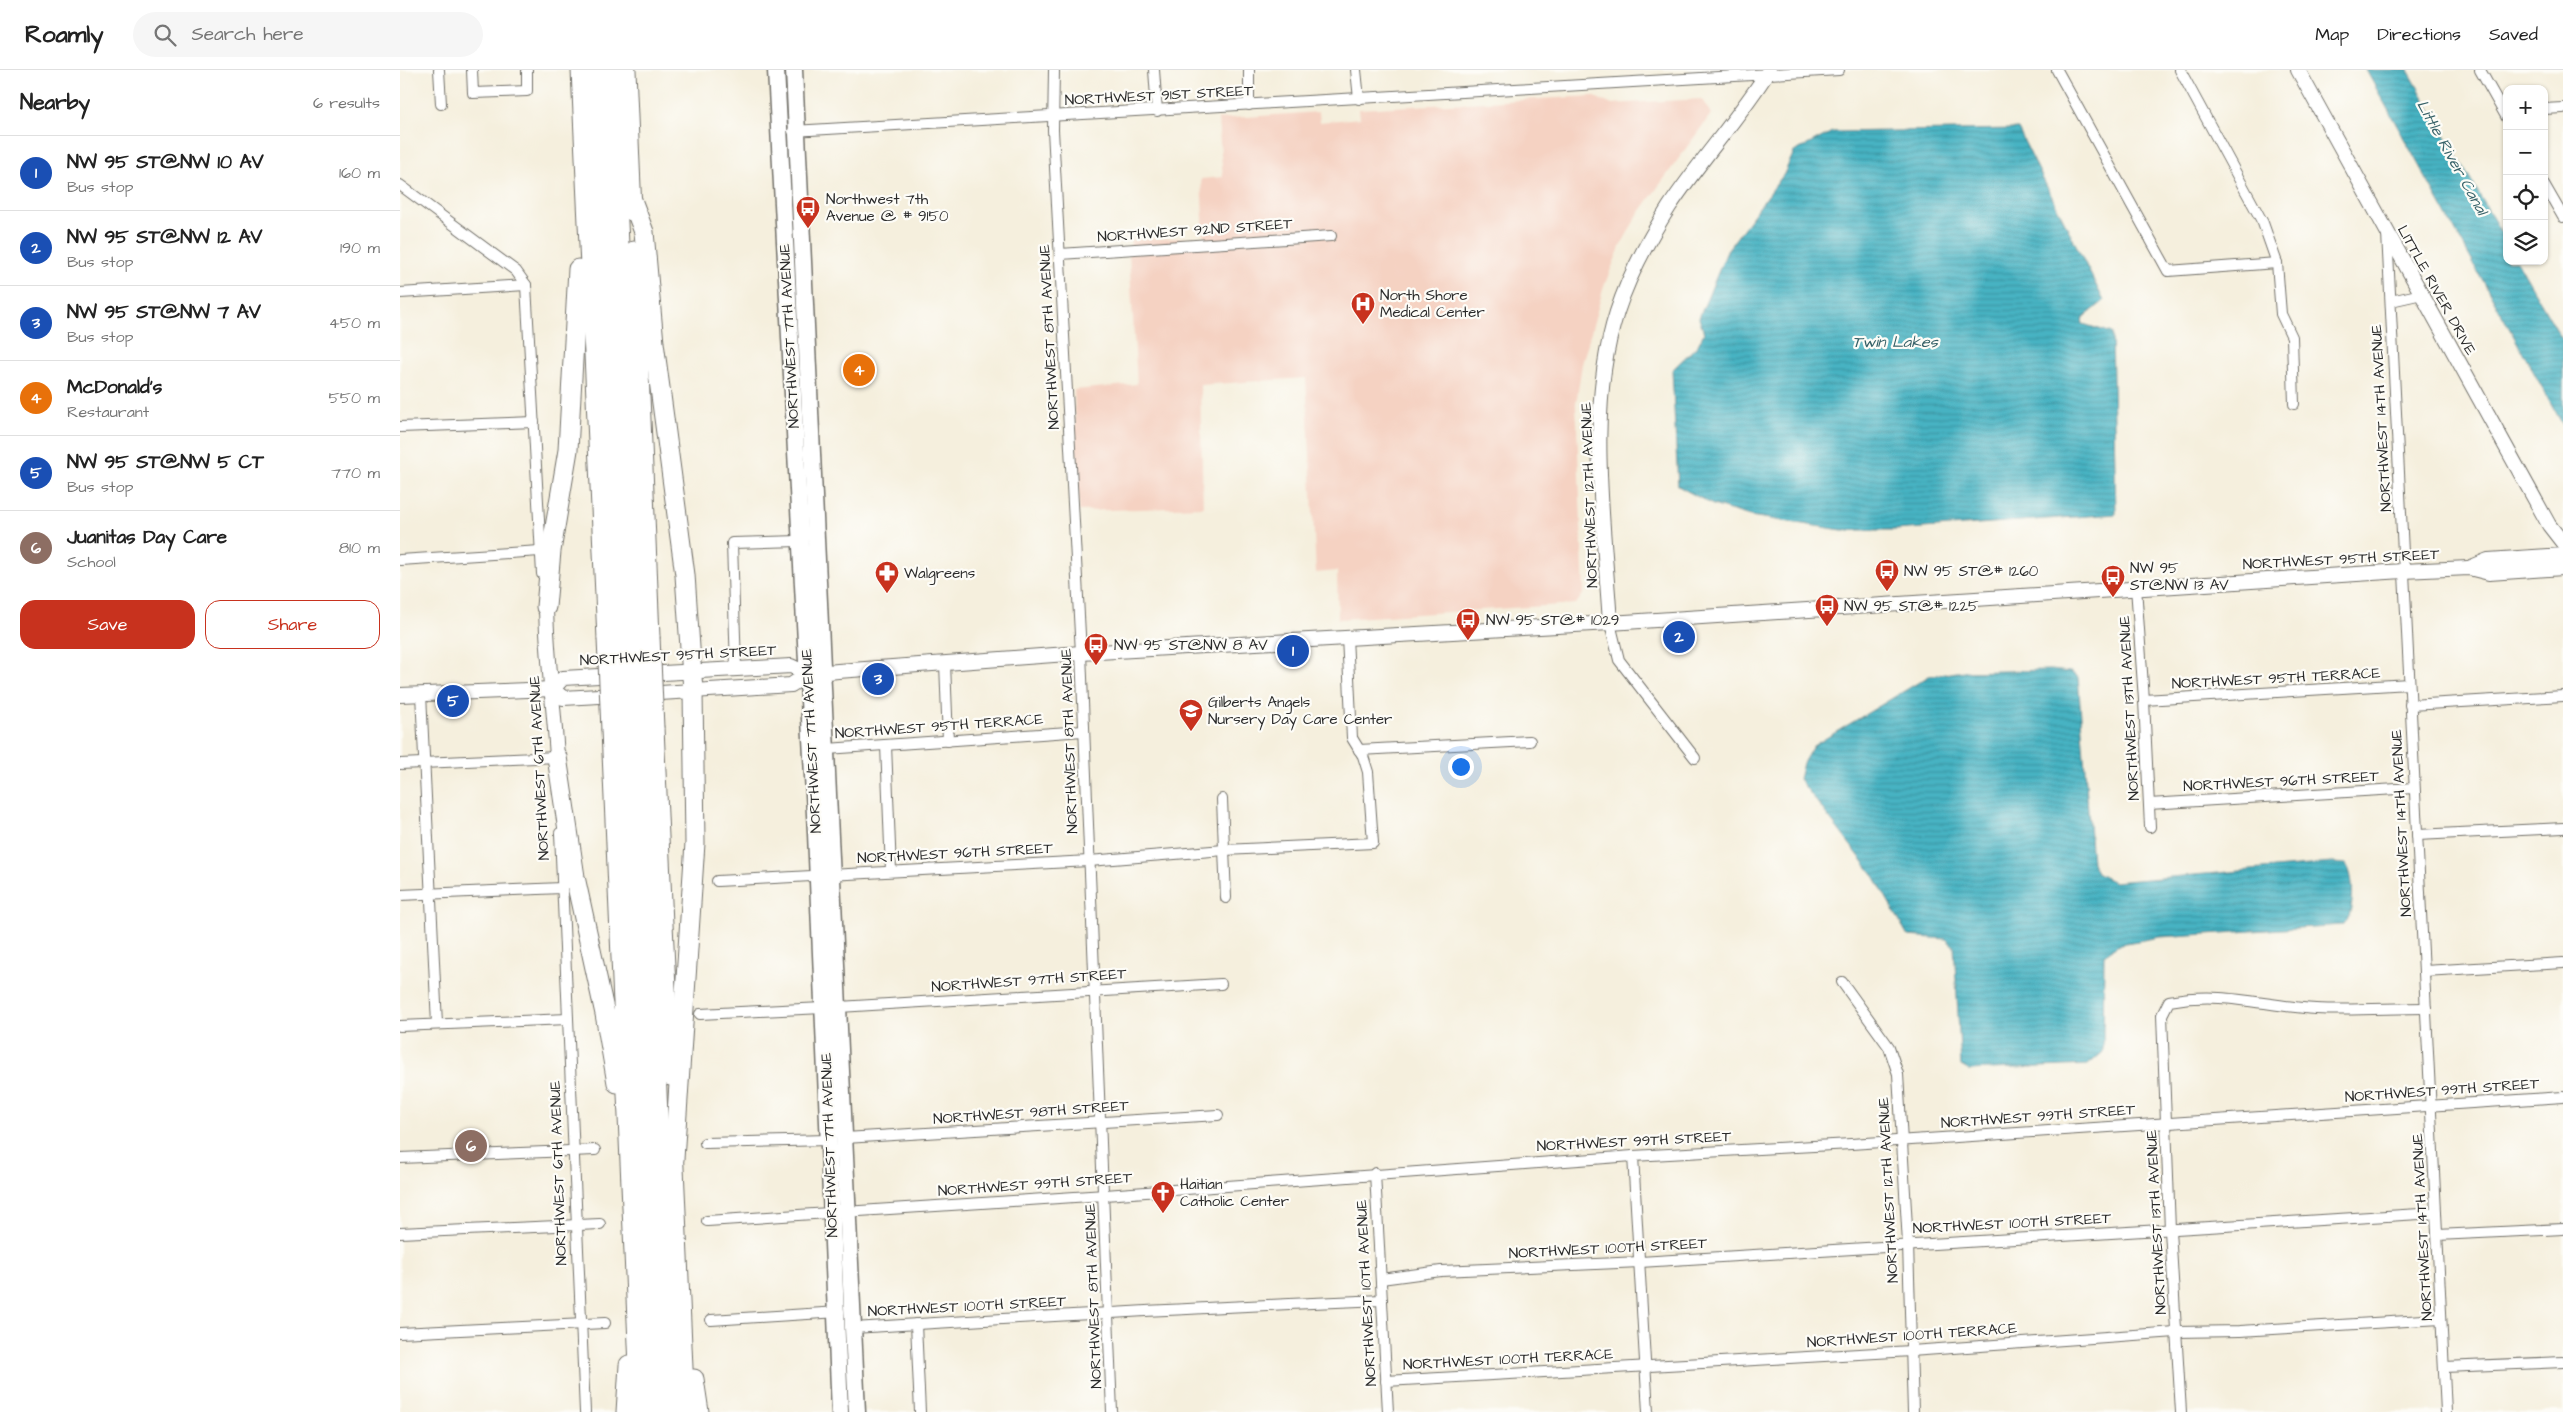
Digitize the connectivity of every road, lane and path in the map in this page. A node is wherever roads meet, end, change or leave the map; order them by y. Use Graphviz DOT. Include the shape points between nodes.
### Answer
graph roads {
  1 [pos="439,70"];
  2 [pos="472,70"];
  3 [pos="527,70"];
  4 [pos="581,70"];
  5 [pos="595,70"];
  6 [pos="611,70"];
  7 [pos="626,70"];
  8 [pos="776,70"];
  9 [pos="794,70"];
  10 [pos="1054,70"];
  11 [pos="1154,70"];
  12 [pos="1249,70"];
  13 [pos="1356,70"];
  14 [pos="1839,70"];
  15 [pos="2057,70"];
  16 [pos="2180,70"];
  17 [pos="2298,70"];
  18 [pos="2480,70"];
  19 [pos="1768,72"];
  20 [pos="1359,99"];
  21 [pos="441,104"];
  22 [pos="1248,106"];
  23 [pos="2563,108"];
  24 [pos="2548,109"];
  25 [pos="2503,110"];
  26 [pos="1157,111"];
  27 [pos="1054,116"];
  28 [pos="797,131"];
  29 [pos="779,132"];
  30 [pos="400,185"];
  31 [pos="2548,191"];
  32 [pos="632,200"];
  33 [pos="2563,217"];
  34 [pos="2387,232"];
  35 [pos="1331,236"];
  36 [pos="587,242"];
  37 [pos="1060,254"];
  38 [pos="2277,262"];
  39 [pos="526,285"];
  40 [pos="400,293"];
  41 [pos="2422,294"];
  42 [pos="2390,301"];
  43 [pos="789,336"];
  44 [pos="809,387"];
  45 [pos="2294,404"];
  46 [pos="534,422"];
  47 [pos="400,427"];
  48 [pos="794,429"];
  49 [pos="814,501"];
  50 [pos="2549,525"];
  51 [pos="800,541"];
  52 [pos="2563,543"];
  53 [pos="540,552"];
  54 [pos="2563,555"];
  55 [pos="2544,556"];
  56 [pos="400,560"];
  57 [pos="2469,568"];
  58 [pos="2403,571"];
  59 [pos="2561,571"];
  60 [pos="2136,587"];
  61 [pos="546,607"];
  62 [pos="1610,623"];
  63 [pos="1347,637"];
  64 [pos="629,638"];
  65 [pos="1081,653"];
  66 [pos="945,664"];
  67 [pos="736,668"];
  68 [pos="691,671"];
  69 [pos="816,673"];
  70 [pos="2409,684"];
  71 [pos="553,689"];
  72 [pos="693,691"];
  73 [pos="422,694"];
  74 [pos="400,695"];
  75 [pos="2563,696"];
  76 [pos="2144,700"];
  77 [pos="2410,705"];
  78 [pos="633,729"];
  79 [pos="1083,731"];
  80 [pos="948,741"];
  81 [pos="1530,741"];
  82 [pos="886,745"];
  83 [pos="827,749"];
  84 [pos="1359,750"];
  85 [pos="557,757"];
  86 [pos="1695,758"];
  87 [pos="424,763"];
  88 [pos="400,764"];
  89 [pos="2414,788"];
  90 [pos="1222,799"];
  91 [pos="2149,804"];
  92 [pos="2150,827"];
  93 [pos="2563,828"];
  94 [pos="2417,835"];
  95 [pos="1224,850"];
  96 [pos="1089,861"];
  97 [pos="891,871"];
  98 [pos="825,875"];
  99 [pos="718,881"];
  100 [pos="562,888"];
  101 [pos="430,894"];
  102 [pos="400,896"];
  103 [pos="1226,898"];
  104 [pos="2563,963"];
  105 [pos="2424,970"];
  106 [pos="1842,982"];
  107 [pos="1221,984"];
  108 [pos="1096,991"];
  109 [pos="831,1007"];
  110 [pos="2426,1008"];
  111 [pos="700,1014"];
  112 [pos="568,1018"];
  113 [pos="437,1024"];
  114 [pos="400,1026"];
  115 [pos="2563,1097"];
  116 [pos="2431,1104"];
  117 [pos="1218,1115"];
  118 [pos="1102,1123"];
  119 [pos="2166,1124"];
  120 [pos="837,1139"];
  121 [pos="1901,1140"];
  122 [pos="705,1143"];
  123 [pos="596,1150"];
  124 [pos="573,1151"];
  125 [pos="1633,1156"];
  126 [pos="400,1158"];
  127 [pos="630,1159"];
  128 [pos="674,1159"];
  129 [pos="1375,1173"];
  130 [pos="1105,1195"];
  131 [pos="849,1211"];
  132 [pos="832,1212"];
  133 [pos="2436,1213"];
  134 [pos="707,1221"];
  135 [pos="600,1224"];
  136 [pos="576,1226"];
  137 [pos="2563,1229"];
  138 [pos="2170,1230"];
  139 [pos="400,1233"];
  140 [pos="2437,1235"];
  141 [pos="1908,1244"];
  142 [pos="1640,1262"];
  143 [pos="679,1269"];
  144 [pos="635,1271"];
  145 [pos="1381,1279"];
  146 [pos="1382,1300"];
  147 [pos="1109,1312"];
  148 [pos="836,1313"];
  149 [pos="2441,1319"];
  150 [pos="711,1320"];
  151 [pos="853,1320"];
  152 [pos="606,1323"];
  153 [pos="581,1324"];
  154 [pos="916,1324"];
  155 [pos="2176,1332"];
  156 [pos="400,1333"];
  157 [pos="1911,1351"];
  158 [pos="2563,1362"];
  159 [pos="1646,1366"];
  160 [pos="2444,1367"];
  161 [pos="1386,1381"];
  162 [pos="840,1383"];
  163 [pos="585,1412"];
  164 [pos="626,1412"];
  165 [pos="641,1412"];
  166 [pos="655,1412"];
  167 [pos="671,1412"];
  168 [pos="685,1412"];
  169 [pos="699,1412"];
  170 [pos="840,1412"];
  171 [pos="849,1412"];
  172 [pos="858,1412"];
  173 [pos="920,1412"];
  174 [pos="1112,1412"];
  175 [pos="1388,1412"];
  176 [pos="1648,1412"];
  177 [pos="1913,1412"];
  178 [pos="2181,1412"];
  179 [pos="2446,1412"];
  1 -- 21 [label="street"];
  2 -- 3 [label="street" via="473,93 527,91"];
  4 -- 36 [label="highway"];
  5 -- 64 [label="highway"];
  6 -- 64 [label="highway"];
  7 -- 32 [label="highway"];
  8 -- 29 [label="main road, NORTHWEST 7TH AVENUE"];
  9 -- 28 [label="main road, NORTHWEST 7TH AVENUE"];
  10 -- 27 [label="street, NORTHWEST 8TH AVENUE"];
  11 -- 26 [label="street"];
  12 -- 22 [label="street"];
  13 -- 20 [label="street"];
  14 -- 19 [label="street, NORTHWEST 91ST STREET"];
  15 -- 38 [label="street" via="2168,270"];
  16 -- 38 [label="street" via="2263,223"];
  17 -- 34 [label="main road, LITTLE RIVER DRIVE"];
  18 -- 25 [label="street"];
  19 -- 20 [label="street, NORTHWEST 91ST STREET"];
  19 -- 62 [label="main road, NORTHWEST 12TH AVENUE" via="1669,208 1634,268 1616,312 1604,367 1599,417"];
  20 -- 22 [label="street, NORTHWEST 91ST STREET"];
  22 -- 26 [label="street, NORTHWEST 91ST STREET"];
  23 -- 24 [label="street"];
  26 -- 27 [label="street, NORTHWEST 91ST STREET"];
  27 -- 28 [label="street, NORTHWEST 91ST STREET"];
  27 -- 37 [label="street, NORTHWEST 8TH AVENUE"];
  28 -- 29 [label="street, NORTHWEST 91ST STREET"];
  28 -- 44 [label="main road, NORTHWEST 7TH AVENUE"];
  29 -- 43 [label="main road, NORTHWEST 7TH AVENUE"];
  30 -- 39 [label="street" via="516,271"];
  31 -- 33 [label="street"];
  32 -- 64 [label="highway"];
  32 -- 68 [label="highway" via="644,232 654,343 685,575"];
  34 -- 41 [label="main road, LITTLE RIVER DRIVE"];
  34 -- 42 [label="street, NORTHWEST 14TH AVENUE"];
  35 -- 37 [label="street, NORTHWEST 92ND STREET"];
  36 -- 61 [label="highway" via="579,260 568,450 551,551"];
  36 -- 64 [label="highway"];
  37 -- 65 [label="street, NORTHWEST 8TH AVENUE"];
  38 -- 45 [label="street" via="2281,314 2292,337"];
  39 -- 40 [label="street"];
  39 -- 46 [label="street, NORTHWEST 6TH AVENUE"];
  41 -- 42 [label="street"];
  41 -- 50 [label="main road, LITTLE RIVER DRIVE"];
  42 -- 58 [label="street, NORTHWEST 14TH AVENUE"];
  43 -- 44 [label="main road" via="799,347 800,376"];
  43 -- 48 [label="main road, NORTHWEST 7TH AVENUE"];
  44 -- 49 [label="main road, NORTHWEST 7TH AVENUE"];
  46 -- 47 [label="street"];
  46 -- 53 [label="street, NORTHWEST 6TH AVENUE"];
  48 -- 49 [label="main road" via="806,439 809,491"];
  48 -- 51 [label="main road, NORTHWEST 7TH AVENUE"];
  49 -- 69 [label="main road, NORTHWEST 7TH AVENUE"];
  50 -- 52 [label="main road, LITTLE RIVER DRIVE"];
  50 -- 55 [label="main road" via="2550,543"];
  51 -- 67 [label="street" via="732,543"];
  51 -- 69 [label="main road, NORTHWEST 7TH AVENUE"];
  53 -- 56 [label="street"];
  53 -- 61 [label="street, NORTHWEST 6TH AVENUE"];
  54 -- 55 [label="main road, NORTHWEST 95TH STREET"];
  55 -- 57 [label="main road, NORTHWEST 95TH STREET" via="2488,560"];
  57 -- 58 [label="main road, NORTHWEST 95TH STREET"];
  57 -- 59 [label="main road, NORTHWEST 95TH STREET" via="2489,573"];
  58 -- 60 [label="main road, NORTHWEST 95TH STREET"];
  58 -- 70 [label="street, NORTHWEST 14TH AVENUE"];
  60 -- 62 [label="main road, NORTHWEST 95TH STREET"];
  60 -- 76 [label="street, NORTHWEST 13TH AVENUE"];
  61 -- 71 [label="main road, NORTHWEST 6TH AVENUE" via="547,651"];
  62 -- 63 [label="main road, NORTHWEST 95TH STREET"];
  62 -- 86 [label="street, NORTHWEST 12TH AVENUE" via="1619,660"];
  63 -- 65 [label="main road, NORTHWEST 95TH STREET"];
  63 -- 84 [label="street" via="1352,738"];
  64 -- 78 [label="highway, bridge"];
  64 -- 78 [label="highway, bridge"];
  65 -- 66 [label="main road, NORTHWEST 95TH STREET"];
  65 -- 79 [label="street, NORTHWEST 8TH AVENUE"];
  66 -- 69 [label="main road, NORTHWEST 95TH STREET"];
  66 -- 80 [label="street"];
  67 -- 68 [label="main road, NORTHWEST 95TH STREET"];
  67 -- 69 [label="main road, NORTHWEST 95TH STREET" via="791,666"];
  68 -- 71 [label="main road, NORTHWEST 95TH STREET" via="567,678 561,679"];
  68 -- 72 [label="highway"];
  69 -- 72 [label="main road, NORTHWEST 95TH STREET" via="791,684"];
  69 -- 83 [label="main road, NORTHWEST 7TH AVENUE"];
  69 -- 98 [label="main road, NORTHWEST 7TH AVENUE"];
  70 -- 76 [label="street, NORTHWEST 95TH TERRACE"];
  70 -- 77 [label="street, NORTHWEST 14TH AVENUE"];
  71 -- 72 [label="main road, NORTHWEST 95TH STREET" via="563,698"];
  71 -- 73 [label="main road, NORTHWEST 95TH STREET"];
  71 -- 85 [label="main road, NORTHWEST 6TH AVENUE"];
  72 -- 128 [label="highway" via="695,843"];
  73 -- 74 [label="main road, NORTHWEST 95TH STREET"];
  73 -- 87 [label="street"];
  75 -- 77 [label="street"];
  76 -- 91 [label="street, NORTHWEST 13TH AVENUE"];
  77 -- 89 [label="street, NORTHWEST 14TH AVENUE"];
  78 -- 127 [label="highway"];
  78 -- 128 [label="highway"];
  78 -- 166 [label="highway"];
  78 -- 167 [label="highway"];
  79 -- 80 [label="street, NORTHWEST 95TH TERRACE"];
  79 -- 96 [label="street, NORTHWEST 8TH AVENUE"];
  80 -- 82 [label="street, NORTHWEST 95TH TERRACE"];
  81 -- 84 [label="street"];
  82 -- 83 [label="street, NORTHWEST 95TH TERRACE"];
  82 -- 97 [label="street"];
  83 -- 98 [label="main road, NORTHWEST 7TH AVENUE"];
  84 -- 95 [label="street, NORTHWEST 96TH STREET" via="1368,772 1373,843"];
  85 -- 87 [label="street"];
  85 -- 100 [label="street, NORTHWEST 6TH AVENUE"];
  85 -- 127 [label="highway" via="575,877 605,1014"];
  87 -- 88 [label="street"];
  87 -- 101 [label="street"];
  89 -- 91 [label="street, NORTHWEST 96TH STREET"];
  89 -- 94 [label="street, NORTHWEST 14TH AVENUE"];
  90 -- 95 [label="street"];
  91 -- 92 [label="street, NORTHWEST 13TH AVENUE"];
  93 -- 94 [label="street"];
  94 -- 105 [label="street, NORTHWEST 14TH AVENUE"];
  95 -- 96 [label="street, NORTHWEST 96TH STREET"];
  95 -- 103 [label="street"];
  96 -- 97 [label="street, NORTHWEST 96TH STREET"];
  96 -- 108 [label="street, NORTHWEST 8TH AVENUE"];
  97 -- 98 [label="street, NORTHWEST 96TH STREET"];
  98 -- 99 [label="street, NORTHWEST 96TH STREET"];
  98 -- 109 [label="main road, NORTHWEST 7TH AVENUE"];
  98 -- 109 [label="main road, NORTHWEST 7TH AVENUE" via="821,947 829,959"];
  100 -- 101 [label="street"];
  100 -- 112 [label="street, NORTHWEST 6TH AVENUE"];
  101 -- 102 [label="street"];
  101 -- 113 [label="street"];
  104 -- 105 [label="street"];
  105 -- 110 [label="street, NORTHWEST 14TH AVENUE"];
  106 -- 121 [label="street, NORTHWEST 12TH AVENUE" via="1893,1054 1898,1074"];
  107 -- 108 [label="street, NORTHWEST 97TH STREET"];
  108 -- 109 [label="street, NORTHWEST 97TH STREET"];
  108 -- 118 [label="street, NORTHWEST 8TH AVENUE"];
  109 -- 111 [label="street, NORTHWEST 97TH STREET"];
  109 -- 120 [label="main road, NORTHWEST 7TH AVENUE"];
  110 -- 116 [label="street, NORTHWEST 14TH AVENUE"];
  110 -- 119 [label="street, NORTHWEST 13TH AVENUE" via="2316,1009 2236,998 2193,997 2168,1001 2162,1015"];
  112 -- 113 [label="street"];
  112 -- 124 [label="street, NORTHWEST 6TH AVENUE"];
  113 -- 114 [label="street"];
  115 -- 116 [label="street, NORTHWEST 99TH STREET"];
  116 -- 119 [label="street, NORTHWEST 99TH STREET"];
  116 -- 133 [label="street, NORTHWEST 14TH AVENUE"];
  117 -- 118 [label="street, NORTHWEST 98TH STREET"];
  118 -- 120 [label="street, NORTHWEST 98TH STREET"];
  118 -- 130 [label="street, NORTHWEST 8TH AVENUE"];
  119 -- 121 [label="street, NORTHWEST 99TH STREET"];
  119 -- 138 [label="street, NORTHWEST 13TH AVENUE"];
  120 -- 122 [label="street, NORTHWEST 98TH STREET"];
  120 -- 131 [label="main road, NORTHWEST 7TH AVENUE"];
  120 -- 132 [label="main road, NORTHWEST 7TH AVENUE"];
  121 -- 125 [label="street, NORTHWEST 99TH STREET"];
  121 -- 141 [label="street, NORTHWEST 12TH AVENUE"];
  123 -- 124 [label="street"];
  124 -- 126 [label="street"];
  124 -- 136 [label="street, NORTHWEST 6TH AVENUE"];
  125 -- 129 [label="street, NORTHWEST 99TH STREET"];
  125 -- 142 [label="street"];
  127 -- 144 [label="highway"];
  128 -- 143 [label="highway"];
  129 -- 130 [label="street, NORTHWEST 99TH STREET"];
  129 -- 145 [label="street, NORTHWEST 10TH AVENUE"];
  130 -- 131 [label="street, NORTHWEST 99TH STREET"];
  130 -- 147 [label="street, NORTHWEST 8TH AVENUE"];
  131 -- 132 [label="street, NORTHWEST 99TH STREET"];
  131 -- 151 [label="main road, NORTHWEST 7TH AVENUE"];
  132 -- 134 [label="street, NORTHWEST 99TH STREET"];
  132 -- 148 [label="main road, NORTHWEST 7TH AVENUE"];
  133 -- 138 [label="street, NORTHWEST 100TH STREET"];
  133 -- 140 [label="street, NORTHWEST 14TH AVENUE"];
  135 -- 136 [label="street"];
  136 -- 139 [label="street"];
  136 -- 153 [label="street, NORTHWEST 6TH AVENUE"];
  137 -- 140 [label="street"];
  138 -- 141 [label="street, NORTHWEST 100TH STREET"];
  138 -- 155 [label="street, NORTHWEST 13TH AVENUE"];
  140 -- 149 [label="street, NORTHWEST 14TH AVENUE"];
  141 -- 142 [label="street, NORTHWEST 100TH STREET"];
  141 -- 157 [label="street, NORTHWEST 12TH AVENUE"];
  142 -- 145 [label="street, NORTHWEST 100TH STREET" via="1441,1271"];
  142 -- 159 [label="street"];
  143 -- 168 [label="highway"];
  143 -- 169 [label="highway"];
  144 -- 164 [label="highway"];
  144 -- 165 [label="highway"];
  145 -- 146 [label="street, NORTHWEST 10TH AVENUE"];
  146 -- 147 [label="street, NORTHWEST 100TH STREET"];
  146 -- 161 [label="street, NORTHWEST 10TH AVENUE"];
  147 -- 154 [label="street, NORTHWEST 100TH STREET"];
  147 -- 174 [label="street, NORTHWEST 8TH AVENUE"];
  148 -- 150 [label="street, NORTHWEST 100TH STREET"];
  148 -- 151 [label="street, NORTHWEST 100TH STREET"];
  148 -- 162 [label="main road, NORTHWEST 7TH AVENUE"];
  149 -- 155 [label="street, NORTHWEST 100TH TERRACE"];
  149 -- 160 [label="street, NORTHWEST 14TH AVENUE"];
  151 -- 154 [label="street, NORTHWEST 100TH STREET"];
  151 -- 172 [label="main road, NORTHWEST 7TH AVENUE"];
  152 -- 153 [label="street"];
  153 -- 156 [label="street"];
  153 -- 163 [label="street, NORTHWEST 6TH AVENUE"];
  154 -- 173 [label="street"];
  155 -- 157 [label="street, NORTHWEST 100TH TERRACE"];
  155 -- 178 [label="street, NORTHWEST 13TH AVENUE"];
  157 -- 159 [label="street, NORTHWEST 100TH TERRACE"];
  157 -- 177 [label="street, NORTHWEST 12TH AVENUE"];
  158 -- 160 [label="street"];
  159 -- 161 [label="street, NORTHWEST 100TH TERRACE"];
  159 -- 176 [label="street"];
  160 -- 179 [label="street, NORTHWEST 14TH AVENUE"];
  161 -- 175 [label="street, NORTHWEST 10TH AVENUE"];
  162 -- 170 [label="main road, NORTHWEST 7TH AVENUE"];
  162 -- 171 [label="main road" via="849,1398"];
}
